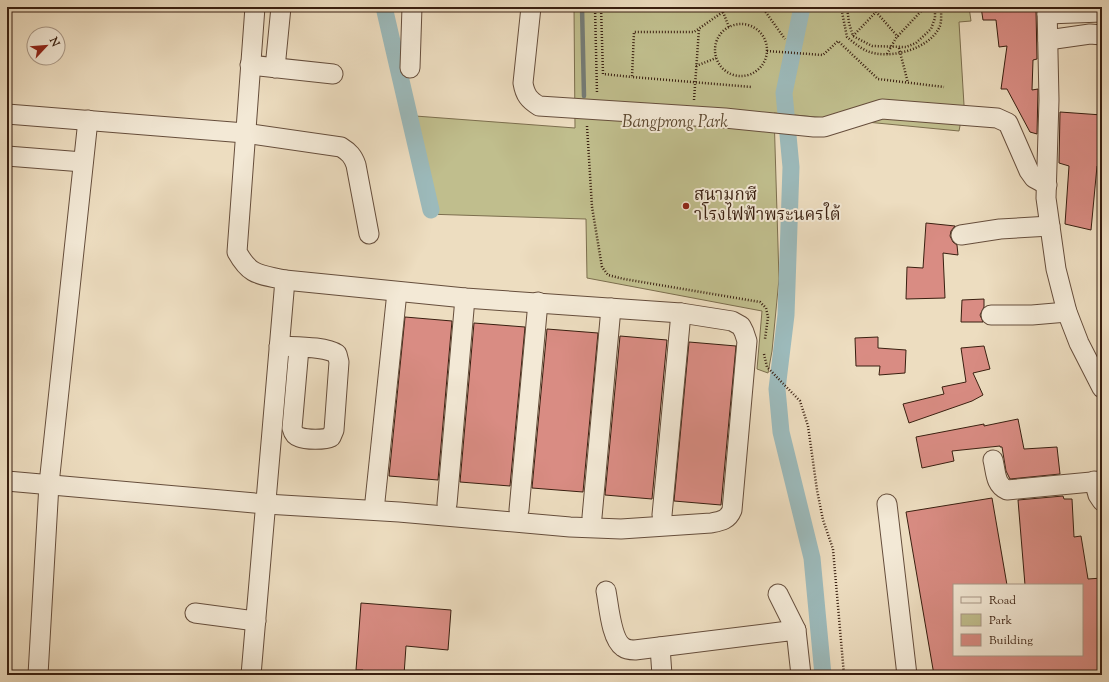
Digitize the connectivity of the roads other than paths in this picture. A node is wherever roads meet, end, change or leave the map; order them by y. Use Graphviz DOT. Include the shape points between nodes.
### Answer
graph roads {
  1 [pos="255,7"];
  2 [pos="281,7"];
  3 [pos="412,7"];
  4 [pos="530,7"];
  5 [pos="1047,10"];
  6 [pos="1102,12"];
  7 [pos="1102,35"];
  8 [pos="1048,40"];
  9 [pos="250,65"];
  10 [pos="275,68"];
  11 [pos="410,68"];
  12 [pos="333,74"];
  13 [pos="7,114"];
  14 [pos="88,120"];
  15 [pos="246,132"];
  16 [pos="7,156"];
  17 [pos="83,162"];
  18 [pos="1047,185"];
  19 [pos="1050,226"];
  20 [pos="369,234"];
  21 [pos="961,235"];
  22 [pos="285,280"];
  23 [pos="397,292"];
  24 [pos="465,298"];
  25 [pos="538,302"];
  26 [pos="611,308"];
  27 [pos="1067,312"];
  28 [pos="681,313"];
  29 [pos="991,315"];
  30 [pos="279,346"];
  31 [pos="299,348"];
  32 [pos="1102,388"];
  33 [pos="993,460"];
  34 [pos="1098,481"];
  35 [pos="7,482"];
  36 [pos="48,484"];
  37 [pos="1102,500"];
  38 [pos="375,501"];
  39 [pos="266,504"];
  40 [pos="447,504"];
  41 [pos="886,504"];
  42 [pos="519,510"];
  43 [pos="662,515"];
  44 [pos="592,517"];
  45 [pos="606,591"];
  46 [pos="778,594"];
  47 [pos="195,613"];
  48 [pos="256,621"];
  49 [pos="796,630"];
  50 [pos="660,647"];
  51 [pos="38,675"];
  52 [pos="251,675"];
  53 [pos="662,675"];
  54 [pos="801,675"];
  55 [pos="907,675"];
  1 -- 9 [label="street"];
  2 -- 10 [label="street"];
  3 -- 11 [label="street"];
  4 -- 18 [label="street" via="523,83 524,92 529,100 539,106 824,127 882,109 997,118 1008,123 1031,174"];
  5 -- 6 [label="street"];
  5 -- 8 [label="street"];
  7 -- 8 [label="street" via="1090,34"];
  8 -- 18 [label="street"];
  9 -- 10 [label="street"];
  9 -- 15 [label="street"];
  10 -- 12 [label="street"];
  13 -- 14 [label="street"];
  14 -- 15 [label="street"];
  14 -- 17 [label="street"];
  15 -- 20 [label="street" via="342,147 350,153 356,165"];
  15 -- 22 [label="street" via="237,252 244,264 253,272"];
  16 -- 17 [label="street"];
  17 -- 36 [label="street"];
  18 -- 19 [label="street"];
  19 -- 21 [label="street" via="1000,229"];
  19 -- 27 [label="street" via="1056,269"];
  22 -- 23 [label="street"];
  22 -- 30 [label="street"];
  23 -- 24 [label="street"];
  23 -- 38 [label="street"];
  24 -- 25 [label="street"];
  24 -- 40 [label="street"];
  25 -- 26 [label="street"];
  25 -- 42 [label="street"];
  26 -- 28 [label="street"];
  26 -- 44 [label="street"];
  27 -- 29 [label="street"];
  27 -- 32 [label="street" via="1079,343"];
  28 -- 39 [label="street" via="732,321 741,326 747,340 732,510 724,520 621,529 570,528 399,512"];
  28 -- 43 [label="street"];
  30 -- 31 [label="street"];
  30 -- 39 [label="street"];
  31 -- 31 [label="street" via="292,428 299,437 326,439 331,437 334,430 339,362 337,354 331,350"];
  33 -- 34 [label="street" via="998,482 1001,488 1007,490"];
  34 -- 37 [label="street" via="1098,495"];
  35 -- 36 [label="street"];
  36 -- 39 [label="street"];
  36 -- 51 [label="street"];
  39 -- 48 [label="street"];
  41 -- 55 [label="street"];
  45 -- 50 [label="street" via="614,635 619,644 625,649 635,650"];
  46 -- 49 [label="street"];
  47 -- 48 [label="street"];
  48 -- 52 [label="street"];
  49 -- 50 [label="street"];
  49 -- 54 [label="street"];
  50 -- 53 [label="street"];
}
